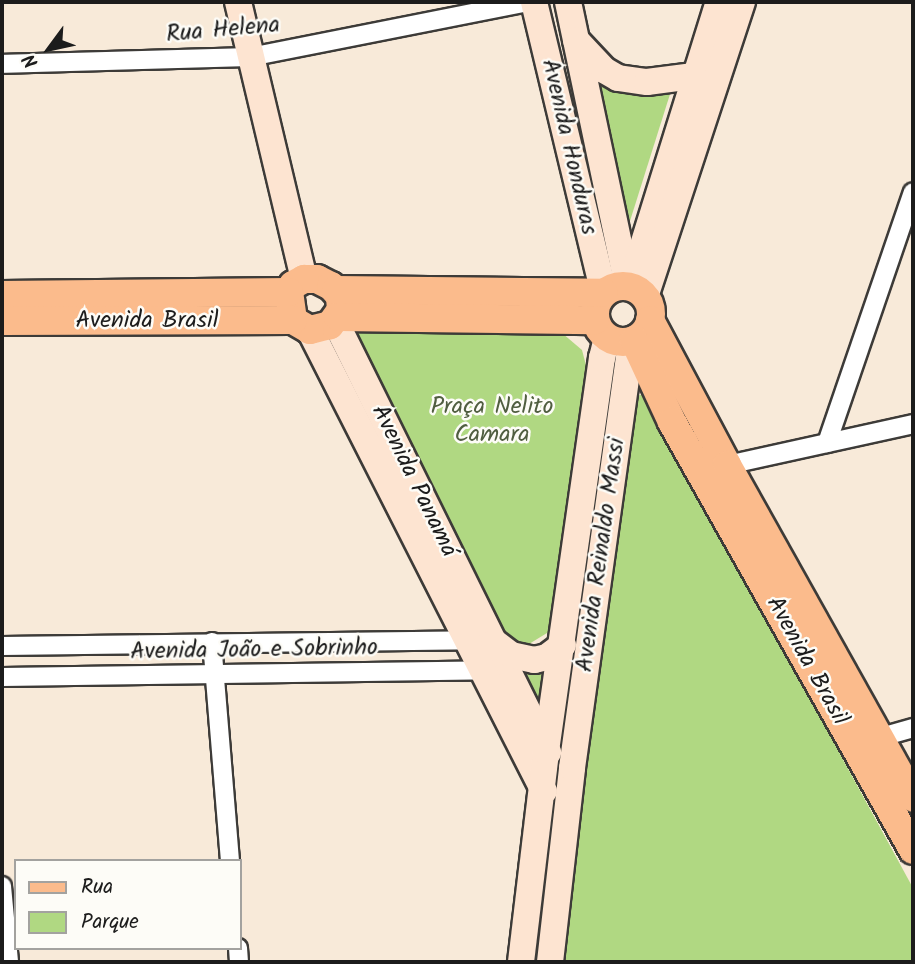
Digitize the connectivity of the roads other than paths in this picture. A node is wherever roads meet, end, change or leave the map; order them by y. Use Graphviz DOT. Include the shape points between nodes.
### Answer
graph roads {
  1 [pos="238,2"];
  2 [pos="529,2"];
  3 [pos="534,2"];
  4 [pos="568,2"];
  5 [pos="719,2"];
  6 [pos="742,2"];
  7 [pos="576,40"];
  8 [pos="250,57"];
  9 [pos="2,64"];
  10 [pos="706,75"];
  11 [pos="913,192"];
  12 [pos="297,286"];
  13 [pos="8,308"];
  14 [pos="200,308"];
  15 [pos="625,314"];
  16 [pos="323,316"];
  17 [pos="913,424"];
  18 [pos="827,443"];
  19 [pos="713,468"];
  20 [pos="467,640"];
  21 [pos="212,642"];
  22 [pos="494,642"];
  23 [pos="563,645"];
  24 [pos="2,646"];
  25 [pos="495,670"];
  26 [pos="214,675"];
  27 [pos="2,677"];
  28 [pos="913,728"];
  29 [pos="867,741"];
  30 [pos="546,751"];
  31 [pos="572,768"];
  32 [pos="544,791"];
  33 [pos="913,797"];
  34 [pos="569,803"];
  35 [pos="913,850"];
  36 [pos="230,859"];
  37 [pos="2,886"];
  38 [pos="9,962"];
  39 [pos="521,962"];
  40 [pos="550,962"];
  1 -- 8 [label="street"];
  2 -- 8 [label="street, Rua Helena"];
  3 -- 15 [label="street, Avenida Honduras"];
  4 -- 7 [label="street, Avenida Honduras"];
  5 -- 10 [label="street, Avenida Reinaldo Massi"];
  6 -- 10 [label="street, Avenida Reinaldo Massi"];
  7 -- 10 [label="street" via="618,78 647,82"];
  7 -- 15 [label="street, Avenida Honduras"];
  8 -- 9 [label="street, Rua Helena"];
  8 -- 12 [label="street"];
  10 -- 15 [label="street, Avenida Reinaldo Massi"];
  11 -- 18 [label="street"];
  12 -- 14 [label="main road, Avenida Brasil"];
  12 -- 16 [label="main road"];
  12 -- 16 [label="main road" via="317,279"];
  13 -- 14 [label="main road, Avenida Brasil"];
  14 -- 16 [label="main road, Avenida Brasil"];
  15 -- 16 [label="main road, Avenida Brasil" via="498,306"];
  15 -- 19 [label="main road, Avenida Brasil"];
  15 -- 23 [label="street, Avenida Reinaldo Massi" via="602,358"];
  15 -- 31 [label="street, Avenida Reinaldo Massi"];
  16 -- 20 [label="street, Avenida Panamá"];
  16 -- 22 [label="street, Avenida Panamá"];
  17 -- 18 [label="street"];
  18 -- 19 [label="street"];
  19 -- 29 [label="main road, Avenida Brasil"];
  20 -- 21 [label="street, Avenida João e Sobrinho"];
  20 -- 22 [label="street"];
  20 -- 25 [label="street, Avenida Panamá"];
  21 -- 24 [label="street, Avenida João e Sobrinho"];
  21 -- 26 [label="street"];
  22 -- 23 [label="street" via="511,655 534,660"];
  22 -- 25 [label="street, Avenida Panamá"];
  23 -- 30 [label="street, Avenida Reinaldo Massi"];
  25 -- 26 [label="street, Avenida João e Sobrinho"];
  25 -- 30 [label="street, Avenida Panamá"];
  25 -- 32 [label="street, Avenida Panamá"];
  26 -- 27 [label="street, Avenida João e Sobrinho"];
  26 -- 36 [label="street"];
  28 -- 29 [label="street"];
  29 -- 33 [label="main road, Avenida Brasil"];
  29 -- 35 [label="main road, Avenida Brasil"];
  30 -- 31 [label="street"];
  30 -- 32 [label="street, Avenida Reinaldo Massi"];
  31 -- 34 [label="street, Avenida Reinaldo Massi"];
  32 -- 34 [label="street"];
  32 -- 39 [label="street, Avenida Reinaldo Massi"];
  34 -- 40 [label="street, Avenida Reinaldo Massi"];
  37 -- 38 [label="street"];
}
